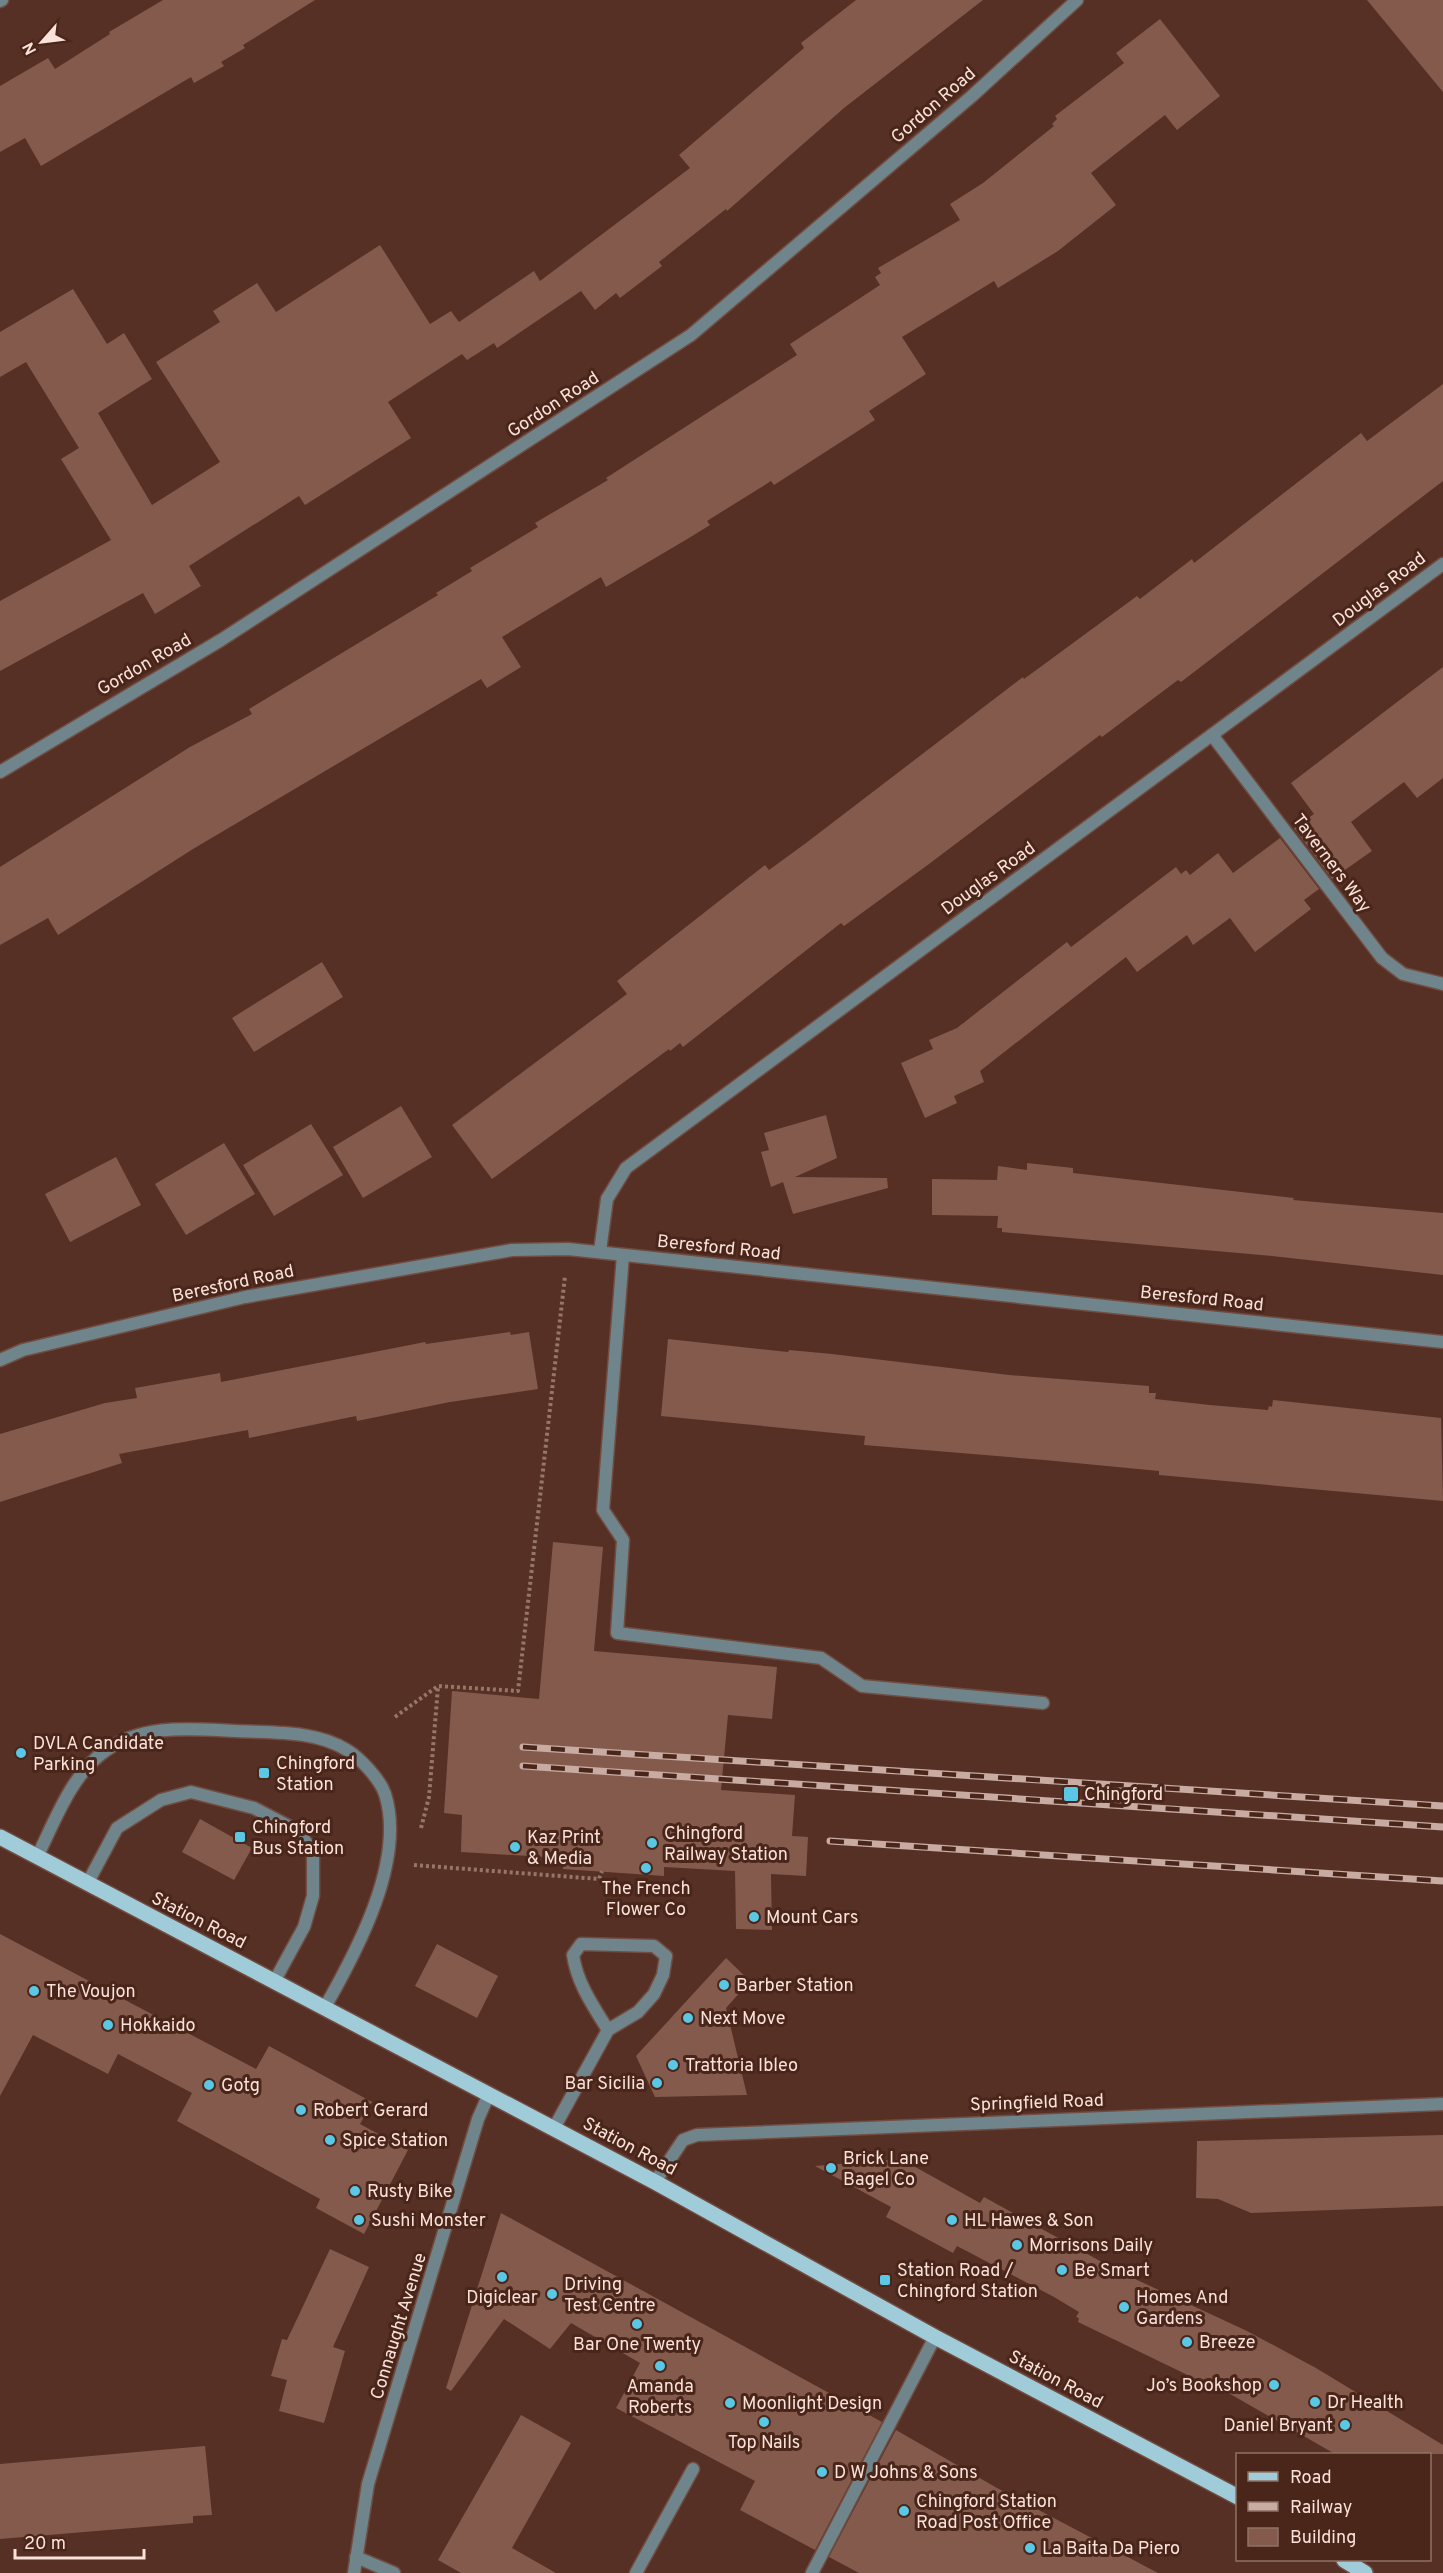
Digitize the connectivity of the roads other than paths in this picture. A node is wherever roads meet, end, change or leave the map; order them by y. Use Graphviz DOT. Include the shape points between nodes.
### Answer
graph roads {
  1 [pos="1077,0"];
  2 [pos="1443,564"];
  3 [pos="1212,735"];
  4 [pos="0,772"];
  5 [pos="1443,984"];
  6 [pos="600,1251"];
  7 [pos="622,1255"];
  8 [pos="1443,1342"];
  9 [pos="0,1360"];
  10 [pos="1043,1702"];
  11 [pos="0,1837"];
  12 [pos="37,1857"];
  13 [pos="87,1884"];
  14 [pos="274,1982"];
  15 [pos="325,2007"];
  16 [pos="608,2030"];
  17 [pos="489,2094"];
  18 [pos="1443,2104"];
  19 [pos="554,2128"];
  20 [pos="655,2181"];
  21 [pos="935,2337"];
  22 [pos="693,2469"];
  23 [pos="1236,2496"];
  24 [pos="356,2557"];
  25 [pos="1347,2561"];
  26 [pos="354,2573"];
  27 [pos="394,2573"];
  28 [pos="636,2573"];
  29 [pos="812,2573"];
  30 [pos="1365,2573"];
  1 -- 4 [label="street, Gordon Road" via="972,96 691,335 221,640"];
  2 -- 3 [label="street, Douglas Road"];
  3 -- 5 [label="street, Taverners Way" via="1382,958 1404,974"];
  3 -- 6 [label="street, Douglas Road" via="626,1168 607,1199"];
  6 -- 7 [label="street, Beresford Road"];
  6 -- 9 [label="street, Beresford Road" via="512,1250 245,1297 23,1350"];
  7 -- 8 [label="street, Beresford Road"];
  7 -- 10 [label="street" via="603,1510 622,1540 617,1633 821,1658 861,1686"];
  11 -- 12 [label="main road, Station Road"];
  12 -- 13 [label="main road, Station Road"];
  12 -- 15 [label="street" via="85,1769 105,1751 135,1734 176,1728 297,1734 347,1750 370,1771 385,1793 390,1832 383,1876 356,1953"];
  13 -- 14 [label="main road, Station Road"];
  13 -- 14 [label="street" via="117,1828 160,1800 191,1791 268,1815 298,1831 313,1852 313,1896 304,1926"];
  14 -- 15 [label="main road, Station Road"];
  15 -- 17 [label="main road, Station Road"];
  16 -- 16 [label="street" via="583,1988 573,1955 581,1944 654,1946 666,1956 654,1994 638,2012"];
  16 -- 19 [label="street"];
  17 -- 19 [label="main road, Station Road"];
  17 -- 24 [label="street, Connaught Avenue" via="478,2119 368,2484"];
  18 -- 20 [label="street, Springfield Road" via="697,2136 683,2140"];
  19 -- 20 [label="main road, Station Road"];
  20 -- 21 [label="main road, Station Road"];
  21 -- 23 [label="main road, Station Road"];
  21 -- 29 [label="street"];
  22 -- 28 [label="street"];
  24 -- 26 [label="street, Connaught Avenue"];
  24 -- 27 [label="street"];
  25 -- 30 [label="main road"];
}
